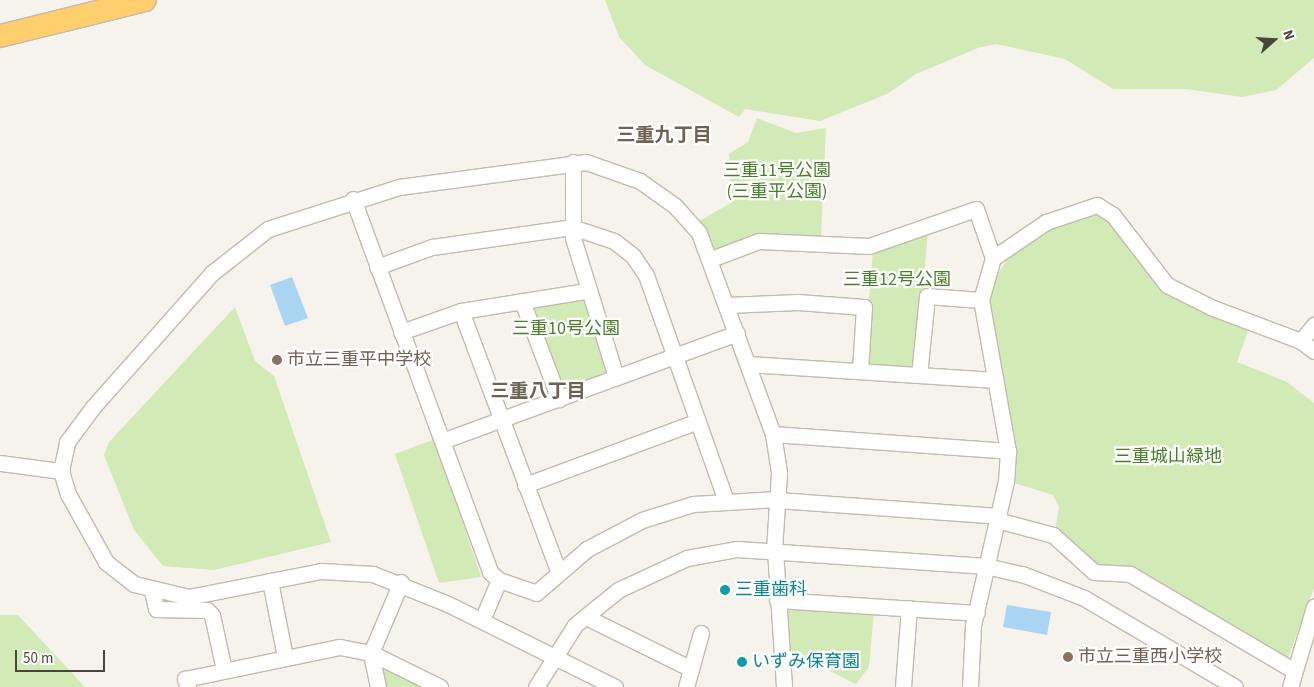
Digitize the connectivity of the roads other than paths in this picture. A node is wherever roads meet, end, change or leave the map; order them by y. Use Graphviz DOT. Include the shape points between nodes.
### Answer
graph roads {
  1 [pos="145,0"];
  2 [pos="0,36"];
  3 [pos="573,162"];
  4 [pos="353,200"];
  5 [pos="572,227"];
  6 [pos="994,258"];
  7 [pos="711,259"];
  8 [pos="377,267"];
  9 [pos="586,291"];
  10 [pos="981,300"];
  11 [pos="522,301"];
  12 [pos="727,305"];
  13 [pos="461,311"];
  14 [pos="1314,325"];
  15 [pos="401,332"];
  16 [pos="737,333"];
  17 [pos="1301,341"];
  18 [pos="1314,351"];
  19 [pos="675,356"];
  20 [pos="748,364"];
  21 [pos="860,370"];
  22 [pos="919,375"];
  23 [pos="616,377"];
  24 [pos="995,380"];
  25 [pos="559,398"];
  26 [pos="500,420"];
  27 [pos="698,421"];
  28 [pos="773,434"];
  29 [pos="442,440"];
  30 [pos="1008,451"];
  31 [pos="0,463"];
  32 [pos="61,471"];
  33 [pos="525,485"];
  34 [pos="777,500"];
  35 [pos="726,501"];
  36 [pos="998,518"];
  37 [pos="774,550"];
  38 [pos="986,566"];
  39 [pos="558,571"];
  40 [pos="1094,572"];
  41 [pos="499,580"];
  42 [pos="270,581"];
  43 [pos="401,582"];
  44 [pos="152,591"];
  45 [pos="1083,597"];
  46 [pos="777,600"];
  47 [pos="1314,607"];
  48 [pos="908,608"];
  49 [pos="977,613"];
  50 [pos="586,617"];
  51 [pos="482,620"];
  52 [pos="701,633"];
  53 [pos="371,653"];
  54 [pos="553,656"];
  55 [pos="285,657"];
  56 [pos="691,669"];
  57 [pos="224,670"];
  58 [pos="1293,670"];
  59 [pos="590,682"];
  60 [pos="188,687"];
  61 [pos="378,687"];
  62 [pos="440,687"];
  63 [pos="536,687"];
  64 [pos="615,687"];
  65 [pos="686,687"];
  66 [pos="784,687"];
  67 [pos="903,687"];
  68 [pos="970,687"];
  69 [pos="1235,687"];
  70 [pos="1290,687"];
  1 -- 2 [label="highway"];
  3 -- 4 [label="street" via="460,177"];
  3 -- 5 [label="street"];
  3 -- 7 [label="street" via="617,170 656,192 687,218"];
  4 -- 8 [label="street"];
  4 -- 32 [label="street" via="282,223 233,252 75,429"];
  5 -- 8 [label="street" via="432,247"];
  5 -- 9 [label="street"];
  5 -- 19 [label="street" via="603,235 637,261 646,275"];
  6 -- 7 [label="street" via="976,209 869,246 759,242"];
  6 -- 10 [label="street"];
  6 -- 17 [label="street" via="1046,222 1097,205 1113,214 1167,285 1213,308"];
  7 -- 12 [label="street"];
  8 -- 15 [label="street"];
  9 -- 11 [label="street"];
  9 -- 23 [label="street"];
  10 -- 22 [label="street" via="927,296"];
  10 -- 24 [label="street"];
  11 -- 13 [label="street"];
  11 -- 25 [label="street"];
  12 -- 16 [label="street"];
  12 -- 21 [label="street" via="798,302 864,307"];
  13 -- 15 [label="street"];
  13 -- 26 [label="street"];
  14 -- 17 [label="street"];
  15 -- 29 [label="street"];
  16 -- 19 [label="street"];
  16 -- 20 [label="street"];
  17 -- 18 [label="street"];
  19 -- 23 [label="street"];
  19 -- 27 [label="street"];
  20 -- 21 [label="street"];
  20 -- 28 [label="street"];
  21 -- 22 [label="street"];
  22 -- 24 [label="street"];
  23 -- 25 [label="street"];
  24 -- 30 [label="street"];
  25 -- 26 [label="street"];
  26 -- 29 [label="street"];
  26 -- 33 [label="street"];
  27 -- 33 [label="street"];
  27 -- 35 [label="street"];
  28 -- 30 [label="street"];
  28 -- 34 [label="street" via="779,463"];
  29 -- 41 [label="street" via="490,572"];
  30 -- 36 [label="street"];
  31 -- 32 [label="street"];
  32 -- 44 [label="street" via="68,494 106,562 124,578"];
  33 -- 39 [label="street"];
  34 -- 35 [label="street"];
  34 -- 36 [label="street"];
  34 -- 37 [label="street"];
  35 -- 39 [label="street" via="676,508 642,520 608,536"];
  36 -- 38 [label="street"];
  36 -- 40 [label="street" via="1060,539"];
  37 -- 38 [label="street"];
  37 -- 46 [label="street"];
  37 -- 50 [label="street" via="710,551 664,566 631,582"];
  38 -- 45 [label="street" via="1038,579"];
  38 -- 49 [label="street"];
  39 -- 41 [label="street" via="536,594"];
  40 -- 45 [label="street"];
  40 -- 58 [label="street" via="1130,574"];
  41 -- 51 [label="street"];
  42 -- 43 [label="street" via="334,570"];
  42 -- 44 [label="street" via="198,596"];
  42 -- 55 [label="street"];
  43 -- 51 [label="street"];
  43 -- 53 [label="street"];
  44 -- 57 [label="street" via="156,609 207,610 212,615"];
  45 -- 69 [label="street"];
  46 -- 48 [label="street"];
  46 -- 66 [label="street"];
  47 -- 58 [label="street"];
  48 -- 49 [label="street"];
  48 -- 67 [label="street"];
  49 -- 68 [label="street"];
  50 -- 54 [label="street"];
  50 -- 56 [label="street"];
  51 -- 54 [label="street"];
  52 -- 56 [label="street"];
  53 -- 55 [label="street" via="331,647"];
  53 -- 61 [label="street"];
  53 -- 62 [label="street"];
  54 -- 59 [label="street"];
  54 -- 63 [label="street"];
  55 -- 57 [label="street"];
  56 -- 65 [label="street"];
  57 -- 60 [label="street" via="185,678"];
  58 -- 70 [label="street"];
  59 -- 64 [label="street"];
}
